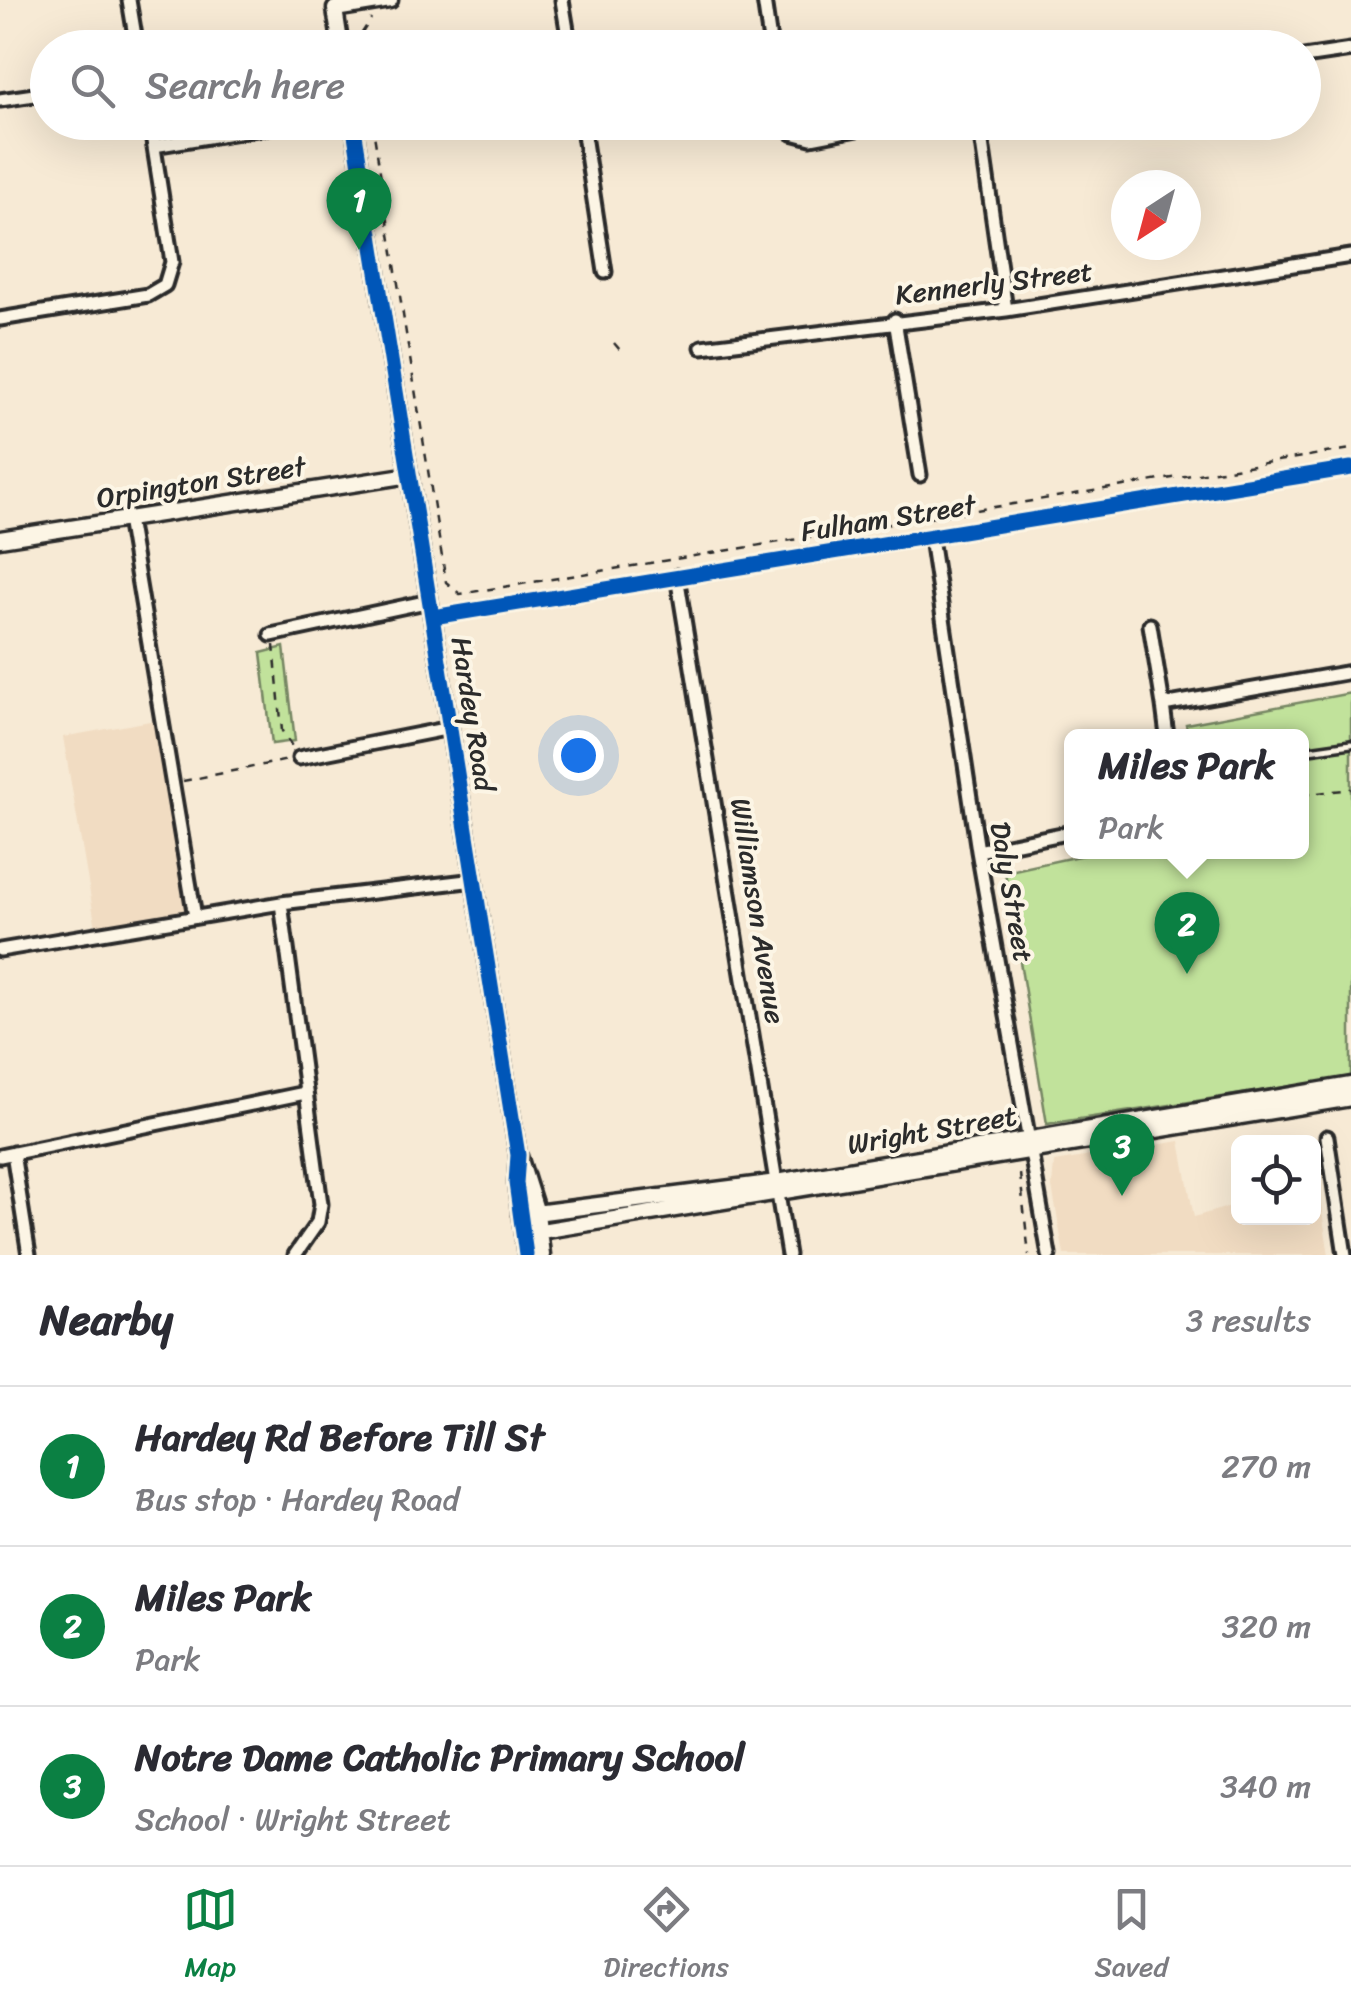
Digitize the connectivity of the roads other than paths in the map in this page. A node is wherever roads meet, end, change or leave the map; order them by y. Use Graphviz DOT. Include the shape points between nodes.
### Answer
graph roads {
  1 [pos="129,0"];
  2 [pos="390,0"];
  3 [pos="562,0"];
  4 [pos="764,0"];
  5 [pos="334,4"];
  6 [pos="134,30"];
  7 [pos="338,30"];
  8 [pos="567,30"];
  9 [pos="768,30"];
  10 [pos="1351,50"];
  11 [pos="1321,54"];
  12 [pos="30,95"];
  13 [pos="0,100"];
  14 [pos="153,140"];
  15 [pos="190,140"];
  16 [pos="356,140"];
  17 [pos="585,140"];
  18 [pos="982,140"];
  19 [pos="154,146"];
  20 [pos="1351,256"];
  21 [pos="606,272"];
  22 [pos="1006,310"];
  23 [pos="0,319"];
  24 [pos="894,320"];
  25 [pos="702,347"];
  26 [pos="1351,468"];
  27 [pos="410,474"];
  28 [pos="920,475"];
  29 [pos="128,519"];
  30 [pos="931,538"];
  31 [pos="0,539"];
  32 [pos="677,576"];
  33 [pos="431,609"];
  34 [pos="1150,624"];
  35 [pos="272,635"];
  36 [pos="1351,672"];
  37 [pos="1163,705"];
  38 [pos="450,728"];
  39 [pos="1166,729"];
  40 [pos="1351,744"];
  41 [pos="1309,750"];
  42 [pos="300,758"];
  43 [pos="1064,834"];
  44 [pos="978,851"];
  45 [pos="474,880"];
  46 [pos="281,902"];
  47 [pos="195,917"];
  48 [pos="0,950"];
  49 [pos="1351,1085"];
  50 [pos="305,1092"];
  51 [pos="1351,1098"];
  52 [pos="1327,1137"];
  53 [pos="1032,1146"];
  54 [pos="7,1154"];
  55 [pos="518,1155"];
  56 [pos="778,1187"];
  57 [pos="538,1213"];
  58 [pos="520,1215"];
  59 [pos="540,1232"];
  60 [pos="523,1234"];
  61 [pos="30,1255"];
  62 [pos="295,1255"];
  63 [pos="526,1255"];
  64 [pos="542,1255"];
  65 [pos="788,1255"];
  66 [pos="1050,1255"];
  67 [pos="1345,1255"];
  1 -- 6 [label="street"];
  2 -- 5 [label="street"];
  3 -- 8 [label="street"];
  4 -- 9 [label="street"];
  5 -- 7 [label="street"];
  10 -- 11 [label="street"];
  12 -- 13 [label="street"];
  14 -- 19 [label="street"];
  15 -- 19 [label="street"];
  16 -- 27 [label="street, Hardey Road"];
  17 -- 21 [label="street"];
  18 -- 22 [label="street"];
  19 -- 23 [label="street" via="172,262 165,285 148,295"];
  20 -- 22 [label="street, Kennerly Street"];
  22 -- 24 [label="street, Kennerly Street"];
  24 -- 25 [label="street, Kennerly Street"];
  24 -- 28 [label="street"];
  26 -- 30 [label="street, Fulham Street"];
  27 -- 29 [label="street, Orpington Street"];
  27 -- 33 [label="street, Hardey Road"];
  29 -- 31 [label="street, Orpington Street"];
  29 -- 47 [label="street"];
  30 -- 32 [label="street, Fulham Street"];
  30 -- 44 [label="street, Daly Street"];
  32 -- 33 [label="street, Fulham Street"];
  32 -- 56 [label="street, Williamson Avenue"];
  33 -- 35 [label="street, Fulham Street"];
  33 -- 38 [label="street, Hardey Road"];
  34 -- 37 [label="street"];
  36 -- 37 [label="street"];
  37 -- 39 [label="street"];
  38 -- 42 [label="street"];
  38 -- 45 [label="street, Hardey Road"];
  40 -- 41 [label="lane"];
  43 -- 44 [label="street"];
  44 -- 53 [label="street, Daly Street"];
  45 -- 46 [label="street"];
  45 -- 55 [label="street, Hardey Road"];
  46 -- 47 [label="street"];
  46 -- 50 [label="street"];
  47 -- 48 [label="street"];
  49 -- 53 [label="street, Wright Street"];
  50 -- 54 [label="street"];
  50 -- 62 [label="street" via="321,1204 318,1222"];
  51 -- 53 [label="street, Wright Street"];
  52 -- 67 [label="street"];
  53 -- 56 [label="street, Wright Street"];
  53 -- 66 [label="street, Daly Street"];
  54 -- 61 [label="street"];
  55 -- 57 [label="street, Hardey Road"];
  55 -- 58 [label="street, Hardey Road"];
  56 -- 57 [label="street, Wright Street"];
  56 -- 59 [label="street, Wright Street"];
  56 -- 65 [label="street, Williamson Avenue"];
  57 -- 58 [label="street, Wright Street"];
  57 -- 59 [label="street, Hardey Road"];
  58 -- 60 [label="street, Hardey Road"];
  59 -- 60 [label="street, Wright Street"];
  59 -- 64 [label="street, Hardey Road"];
  60 -- 63 [label="street, Hardey Road"];
}
